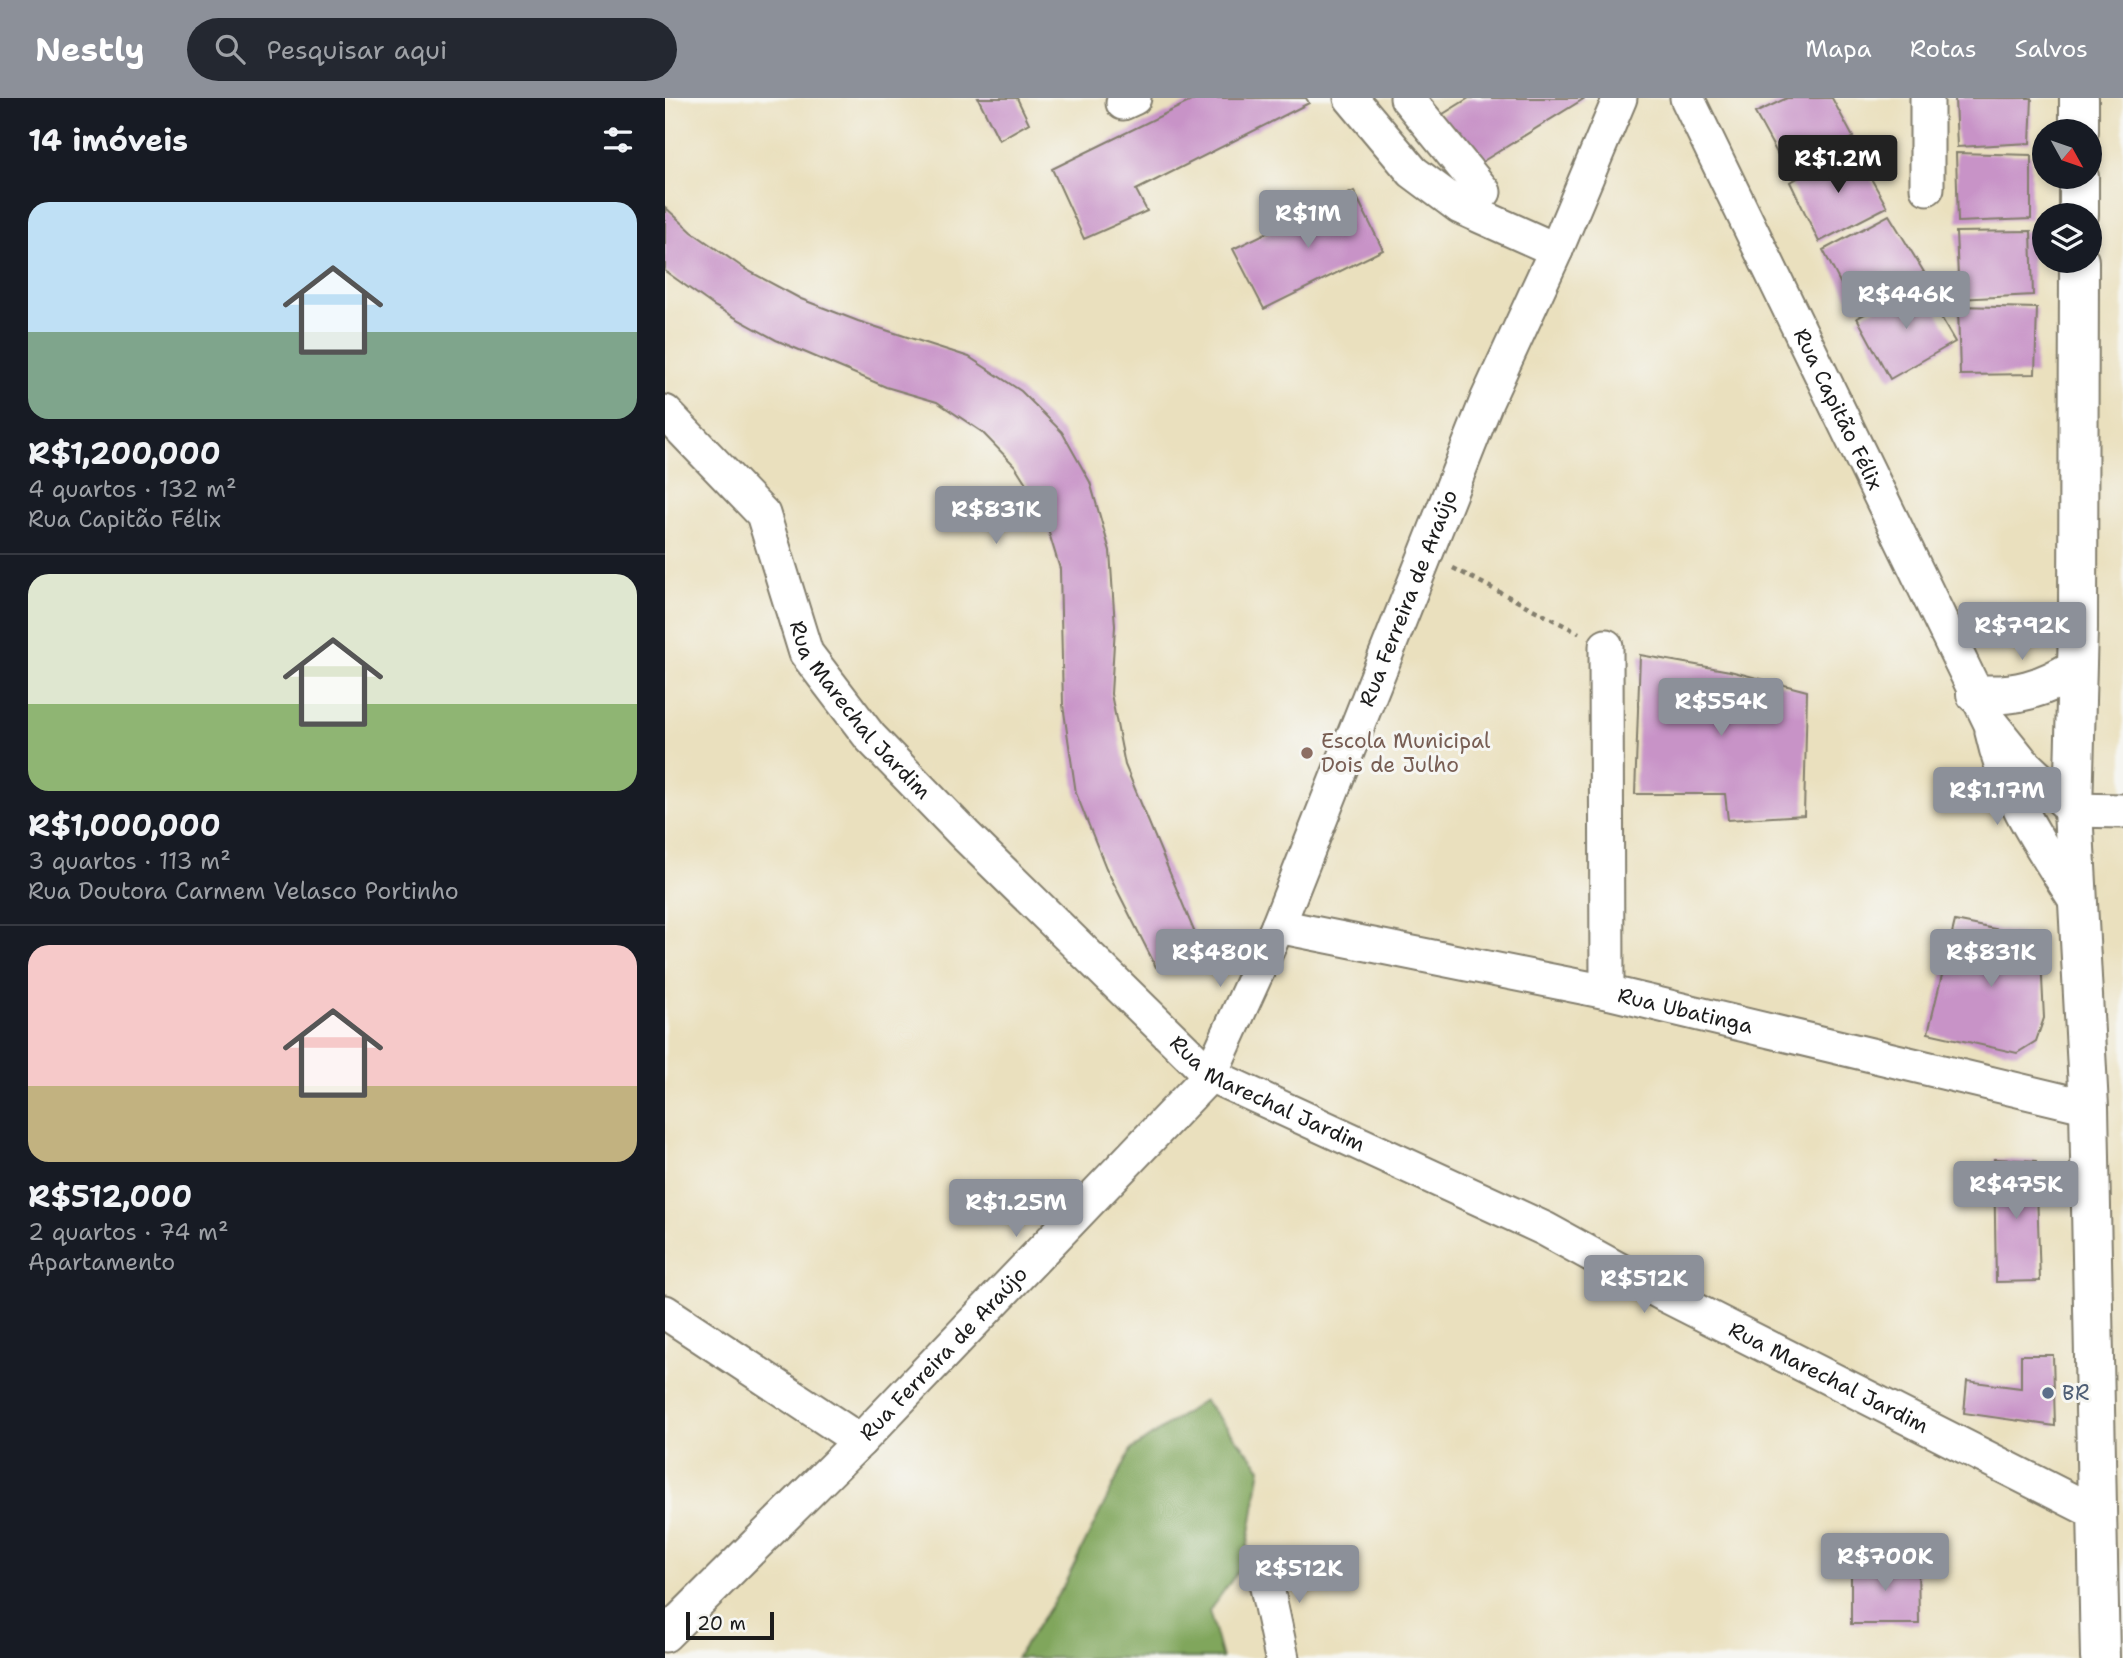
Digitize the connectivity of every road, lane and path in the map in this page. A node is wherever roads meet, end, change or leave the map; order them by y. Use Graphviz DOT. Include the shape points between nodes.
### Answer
graph roads {
  1 [pos="1351,98"];
  2 [pos="1621,98"];
  3 [pos="1687,98"];
  4 [pos="1927,98"];
  5 [pos="2079,98"];
  6 [pos="1419,102"];
  7 [pos="2079,119"];
  8 [pos="1927,188"];
  9 [pos="1484,192"];
  10 [pos="1556,250"];
  11 [pos="2079,273"];
  12 [pos="665,412"];
  13 [pos="1427,554"];
  14 [pos="1606,646"];
  15 [pos="2076,668"];
  16 [pos="1983,708"];
  17 [pos="2073,810"];
  18 [pos="2123,811"];
  19 [pos="2077,901"];
  20 [pos="1278,926"];
  21 [pos="1607,992"];
  22 [pos="1210,1075"];
  23 [pos="2089,1107"];
  24 [pos="665,1312"];
  25 [pos="860,1441"];
  26 [pos="2098,1514"];
  27 [pos="1262,1564"];
  28 [pos="665,1635"];
  29 [pos="1282,1658"];
  30 [pos="2100,1658"];
  1 -- 10 [label="street" via="1413,172 1451,200"];
  2 -- 10 [label="street, Rua Ferreira de Araújo"];
  3 -- 16 [label="street, Rua Capitão Félix"];
  4 -- 8 [label="street"];
  5 -- 7 [label="main road"];
  6 -- 9 [label="street"];
  10 -- 13 [label="street, Rua Ferreira de Araújo" via="1487,400"];
  11 -- 15 [label="main road"];
  12 -- 22 [label="street, Rua Marechal Jardim" via="763,514 806,653 870,737"];
  13 -- 14 [label="path"];
  13 -- 20 [label="street, Rua Ferreira de Araújo"];
  14 -- 21 [label="street"];
  15 -- 16 [label="main road" via="2054,682 2002,696"];
  15 -- 17 [label="main road"];
  16 -- 17 [label="street, Rua Capitão Félix" via="2023,763"];
  16 -- 19 [label="street, Rua Capitão Félix" via="2013,799"];
  17 -- 18 [label="street"];
  17 -- 19 [label="main road"];
  19 -- 23 [label="main road"];
  20 -- 21 [label="street, Rua Ubatinga"];
  20 -- 22 [label="street, Rua Ferreira de Araújo"];
  21 -- 23 [label="street, Rua Ubatinga"];
  22 -- 25 [label="street, Rua Ferreira de Araújo"];
  22 -- 26 [label="street, Rua Marechal Jardim" via="1545,1229 1665,1295"];
  23 -- 26 [label="main road"];
  24 -- 25 [label="street"];
  25 -- 28 [label="street, Rua Ferreira de Araújo"];
  26 -- 30 [label="main road"];
  27 -- 29 [label="street"];
}
